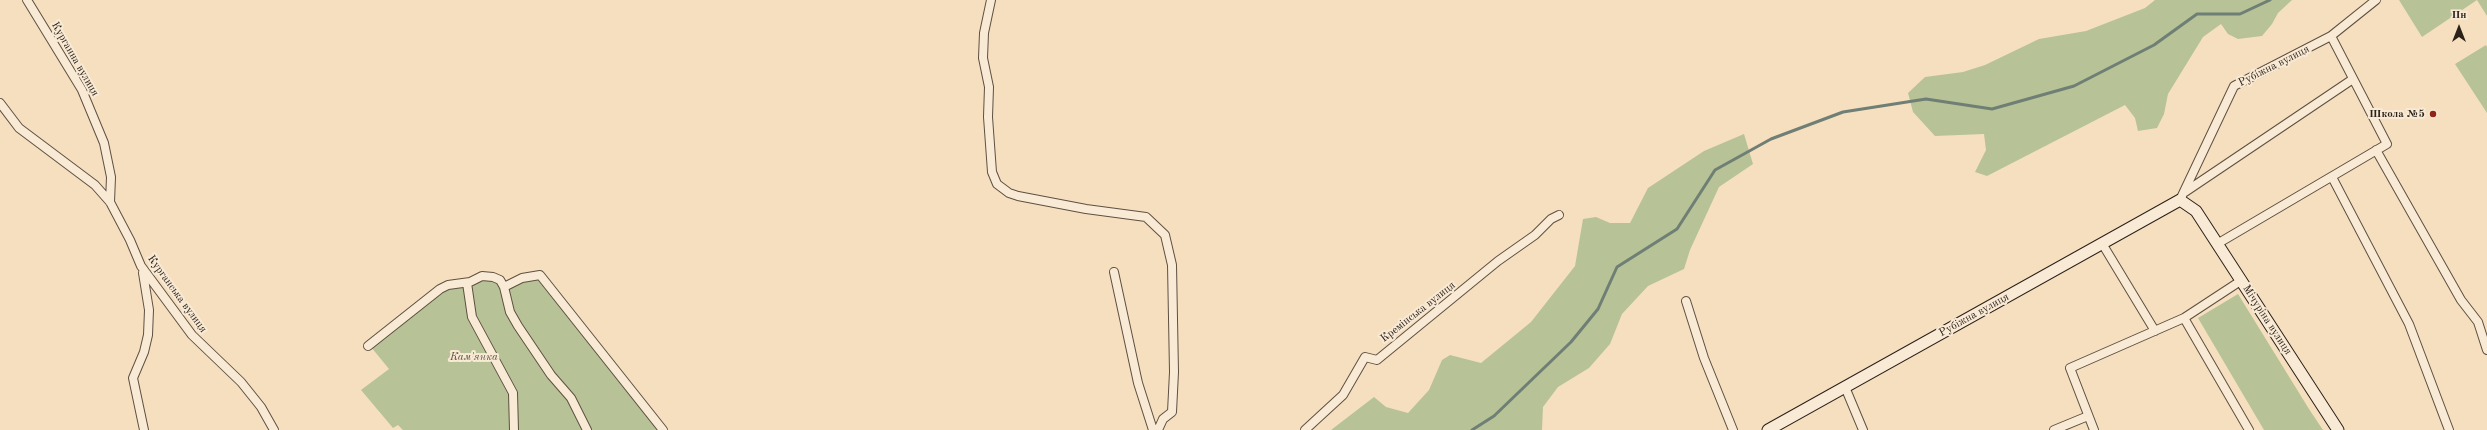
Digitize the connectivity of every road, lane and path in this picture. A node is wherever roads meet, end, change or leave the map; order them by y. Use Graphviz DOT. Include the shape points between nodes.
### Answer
graph roads {
  1 [pos="27,0"];
  2 [pos="991,0"];
  3 [pos="2376,0"];
  4 [pos="2331,36"];
  5 [pos="2353,80"];
  6 [pos="0,103"];
  7 [pos="2376,150"];
  8 [pos="2332,176"];
  9 [pos="2182,196"];
  10 [pos="110,202"];
  11 [pos="1559,215"];
  12 [pos="2217,244"];
  13 [pos="2103,245"];
  14 [pos="141,266"];
  15 [pos="1114,272"];
  16 [pos="2242,280"];
  17 [pos="467,283"];
  18 [pos="504,287"];
  19 [pos="1686,301"];
  20 [pos="2184,318"];
  21 [pos="2155,331"];
  22 [pos="368,346"];
  23 [pos="2487,350"];
  24 [pos="1845,387"];
  25 [pos="2088,416"];
  26 [pos="144,430"];
  27 [pos="274,430"];
  28 [pos="514,430"];
  29 [pos="588,430"];
  30 [pos="662,430"];
  31 [pos="1153,430"];
  32 [pos="1158,430"];
  33 [pos="1305,430"];
  34 [pos="1733,430"];
  35 [pos="1768,430"];
  36 [pos="1863,430"];
  37 [pos="2054,430"];
  38 [pos="2094,430"];
  39 [pos="2249,430"];
  40 [pos="2338,430"];
  41 [pos="2449,430"];
  1 -- 10 [label="street, Курганна вулиця" via="88,103 104,143 111,177"];
  2 -- 32 [label="street" via="984,33 983,58 989,87 988,117 994,179 1002,189 1013,194 1086,209 1146,217 1165,235 1172,265 1172,412 1163,419"];
  3 -- 4 [label="street, Рубіжна вулиця"];
  4 -- 5 [label="street"];
  4 -- 9 [label="street, Рубіжна вулиця" via="2234,86"];
  5 -- 7 [label="street" via="2387,144"];
  5 -- 9 [label="street"];
  6 -- 10 [label="street, Курганська вулиця" via="19,128 90,181"];
  7 -- 8 [label="street"];
  7 -- 23 [label="street" via="2461,300 2478,322"];
  8 -- 12 [label="street"];
  8 -- 41 [label="street" via="2409,324"];
  9 -- 12 [label="street, Мічуріна вулиця" via="2196,211"];
  9 -- 13 [label="street, Рубіжна вулиця"];
  10 -- 14 [label="street, Курганська вулиця"];
  11 -- 33 [label="street, Кремінська вулиця" via="1488,269 1377,360 1365,357 1343,395"];
  12 -- 16 [label="street, Мічуріна вулиця"];
  13 -- 21 [label="street"];
  13 -- 24 [label="street, Рубіжна вулиця"];
  14 -- 26 [label="street" via="147,286 148,335 133,378"];
  14 -- 27 [label="street, Курганська вулиця" via="192,335 241,382 261,407"];
  15 -- 31 [label="street" via="1138,383"];
  16 -- 20 [label="street"];
  16 -- 40 [label="street, Мічуріна вулиця"];
  17 -- 18 [label="street" via="487,276 500,280"];
  17 -- 22 [label="street" via="448,285 432,293 411,313"];
  17 -- 28 [label="street" via="469,309 475,326 514,393"];
  18 -- 29 [label="street" via="510,312 518,326 571,398"];
  18 -- 30 [label="street" via="522,278 540,275"];
  19 -- 34 [label="street" via="1704,358"];
  20 -- 21 [label="street"];
  20 -- 39 [label="street"];
  21 -- 25 [label="street" via="2070,368"];
  24 -- 35 [label="street, Рубіжна вулиця"];
  24 -- 36 [label="street"];
  25 -- 37 [label="street"];
  25 -- 38 [label="street"];
}
